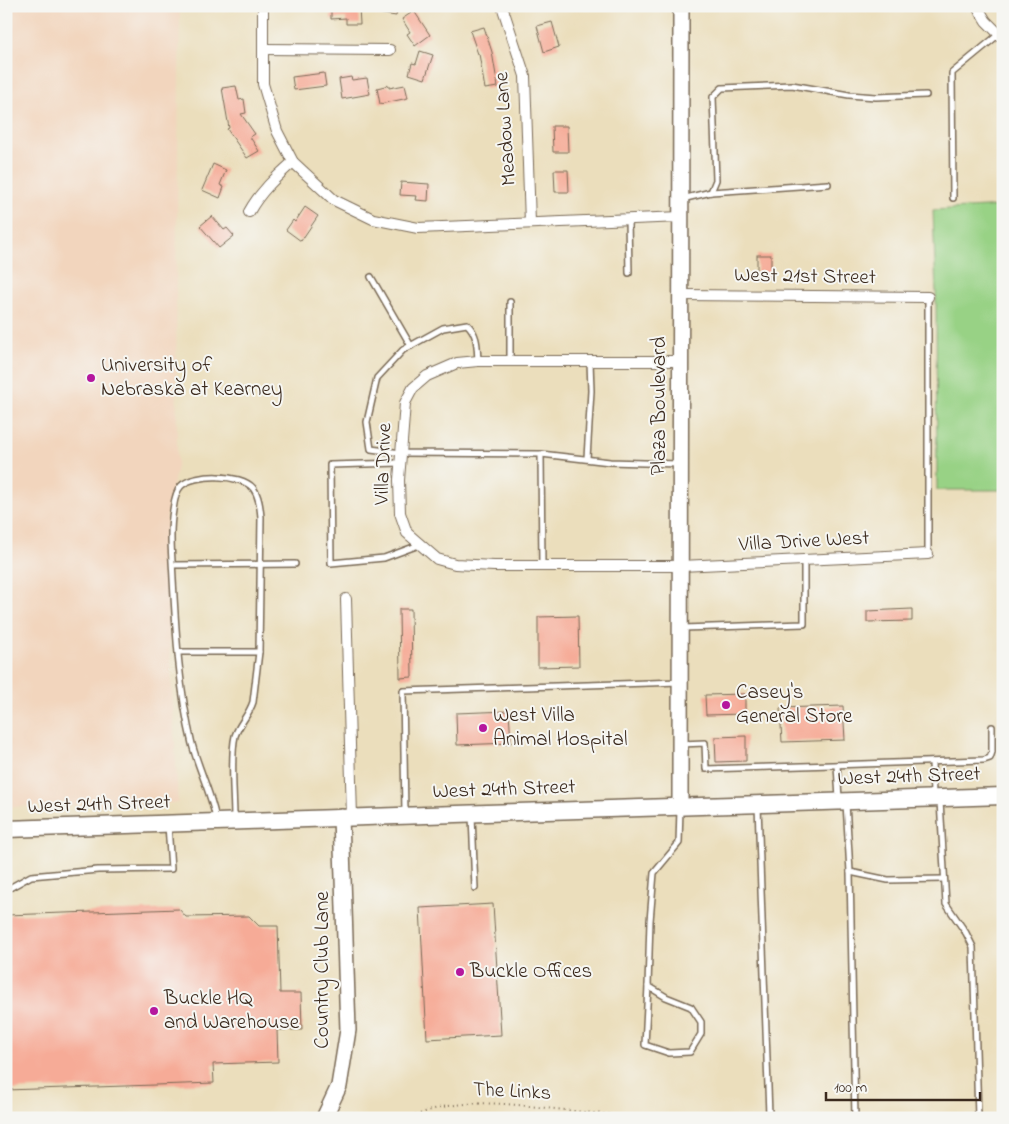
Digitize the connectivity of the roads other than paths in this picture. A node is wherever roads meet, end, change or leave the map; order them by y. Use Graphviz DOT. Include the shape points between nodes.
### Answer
graph roads {
  1 [pos="263,6"];
  2 [pos="502,6"];
  3 [pos="681,6"];
  4 [pos="977,6"];
  5 [pos="1000,36"];
  6 [pos="263,49"];
  7 [pos="390,50"];
  8 [pos="926,95"];
  9 [pos="293,162"];
  10 [pos="828,184"];
  11 [pos="710,192"];
  12 [pos="953,198"];
  13 [pos="681,199"];
  14 [pos="249,212"];
  15 [pos="681,217"];
  16 [pos="628,219"];
  17 [pos="530,223"];
  18 [pos="629,273"];
  19 [pos="371,277"];
  20 [pos="681,294"];
  21 [pos="928,297"];
  22 [pos="510,302"];
  23 [pos="411,346"];
  24 [pos="478,361"];
  25 [pos="590,361"];
  26 [pos="681,361"];
  27 [pos="510,362"];
  28 [pos="541,454"];
  29 [pos="400,458"];
  30 [pos="587,458"];
  31 [pos="681,464"];
  32 [pos="419,545"];
  33 [pos="928,554"];
  34 [pos="804,560"];
  35 [pos="260,564"];
  36 [pos="295,564"];
  37 [pos="173,565"];
  38 [pos="542,566"];
  39 [pos="681,566"];
  40 [pos="346,599"];
  41 [pos="680,628"];
  42 [pos="178,652"];
  43 [pos="258,652"];
  44 [pos="680,682"];
  45 [pos="992,726"];
  46 [pos="680,744"];
  47 [pos="932,762"];
  48 [pos="837,765"];
  49 [pos="1003,796"];
  50 [pos="936,798"];
  51 [pos="843,800"];
  52 [pos="758,803"];
  53 [pos="680,806"];
  54 [pos="472,813"];
  55 [pos="405,815"];
  56 [pos="347,817"];
  57 [pos="235,821"];
  58 [pos="216,822"];
  59 [pos="168,824"];
  60 [pos="6,829"];
  61 [pos="850,872"];
  62 [pos="944,879"];
  63 [pos="475,888"];
  64 [pos="6,890"];
  65 [pos="648,986"];
  66 [pos="769,1114"];
  67 [pos="978,1117"];
  68 [pos="324,1118"];
  69 [pos="855,1118"];
  1 -- 6 [label="street"];
  2 -- 17 [label="street, Meadow Lane" via="525,76"];
  3 -- 13 [label="street, Plaza Boulevard"];
  4 -- 5 [label="street" via="986,22"];
  5 -- 12 [label="lane" via="952,73"];
  6 -- 7 [label="street"];
  6 -- 9 [label="street" via="263,84 277,131"];
  8 -- 11 [label="lane" via="849,95 792,85 722,88 713,97 716,180"];
  9 -- 14 [label="street" via="267,185"];
  9 -- 17 [label="street" via="334,200 373,219 418,228"];
  10 -- 11 [label="lane"];
  11 -- 13 [label="lane"];
  13 -- 15 [label="street, Plaza Boulevard"];
  15 -- 16 [label="street"];
  15 -- 20 [label="street, Plaza Boulevard"];
  16 -- 17 [label="street"];
  16 -- 18 [label="lane"];
  19 -- 23 [label="lane"];
  20 -- 21 [label="street, West 21st Street"];
  20 -- 26 [label="street, Plaza Boulevard"];
  21 -- 33 [label="lane"];
  22 -- 27 [label="lane"];
  23 -- 24 [label="lane" via="444,328 467,324 474,331"];
  23 -- 29 [label="lane" via="403,350 377,378 367,422 371,449"];
  24 -- 27 [label="street, Villa Drive"];
  24 -- 29 [label="street, Villa Drive" via="457,363 428,376 413,388 405,403"];
  25 -- 26 [label="street, Villa Drive"];
  25 -- 27 [label="street, Villa Drive"];
  25 -- 30 [label="lane"];
  26 -- 31 [label="street, Plaza Boulevard"];
  28 -- 29 [label="lane"];
  28 -- 30 [label="lane"];
  28 -- 38 [label="lane"];
  29 -- 32 [label="street, Villa Drive" via="400,513 407,533"];
  29 -- 32 [label="lane" via="330,465 331,563 384,558"];
  30 -- 31 [label="lane" via="610,462"];
  31 -- 39 [label="street, Plaza Boulevard"];
  32 -- 38 [label="street, Villa Drive" via="437,559 455,564"];
  33 -- 34 [label="street, Villa Drive West"];
  34 -- 39 [label="street, Villa Drive West"];
  34 -- 41 [label="lane" via="804,624"];
  35 -- 36 [label="lane"];
  35 -- 37 [label="lane"];
  35 -- 37 [label="lane" via="261,517 259,501 252,487 239,480 206,477 180,487 175,499 171,526"];
  35 -- 43 [label="lane"];
  37 -- 42 [label="lane"];
  38 -- 39 [label="street, Villa Drive"];
  39 -- 41 [label="street, Plaza Boulevard"];
  40 -- 56 [label="street"];
  41 -- 44 [label="street, Plaza Boulevard"];
  42 -- 43 [label="lane"];
  42 -- 58 [label="lane" via="192,742 213,801"];
  43 -- 57 [label="lane" via="251,710 239,727 233,750"];
  44 -- 46 [label="street, Plaza Boulevard"];
  44 -- 55 [label="lane" via="403,691"];
  45 -- 47 [label="lane" via="992,752 988,759"];
  46 -- 48 [label="lane" via="705,743 706,769"];
  46 -- 53 [label="street, Plaza Boulevard"];
  47 -- 48 [label="lane"];
  47 -- 50 [label="lane"];
  48 -- 51 [label="lane"];
  49 -- 50 [label="main road, West 24th Street"];
  50 -- 51 [label="main road, West 24th Street"];
  50 -- 62 [label="lane"];
  51 -- 52 [label="main road, West 24th Street"];
  51 -- 61 [label="lane"];
  52 -- 53 [label="main road, West 24th Street"];
  52 -- 66 [label="lane"];
  53 -- 54 [label="main road, West 24th Street"];
  53 -- 65 [label="lane" via="679,843 654,873"];
  54 -- 55 [label="main road, West 24th Street"];
  54 -- 63 [label="lane"];
  55 -- 56 [label="main road, West 24th Street"];
  56 -- 57 [label="main road, West 24th Street"];
  56 -- 68 [label="street, Country Club Lane" via="348,1030 339,1086"];
  57 -- 58 [label="main road, West 24th Street"];
  58 -- 59 [label="main road, West 24th Street"];
  59 -- 60 [label="main road, West 24th Street"];
  59 -- 64 [label="lane" via="171,869 98,870 31,876"];
  61 -- 62 [label="lane" via="888,880"];
  61 -- 69 [label="lane"];
  62 -- 67 [label="lane" via="946,904 973,948"];
  65 -- 65 [label="lane" via="645,1045 669,1053 690,1052 701,1034 700,1022 691,1007"];
}
